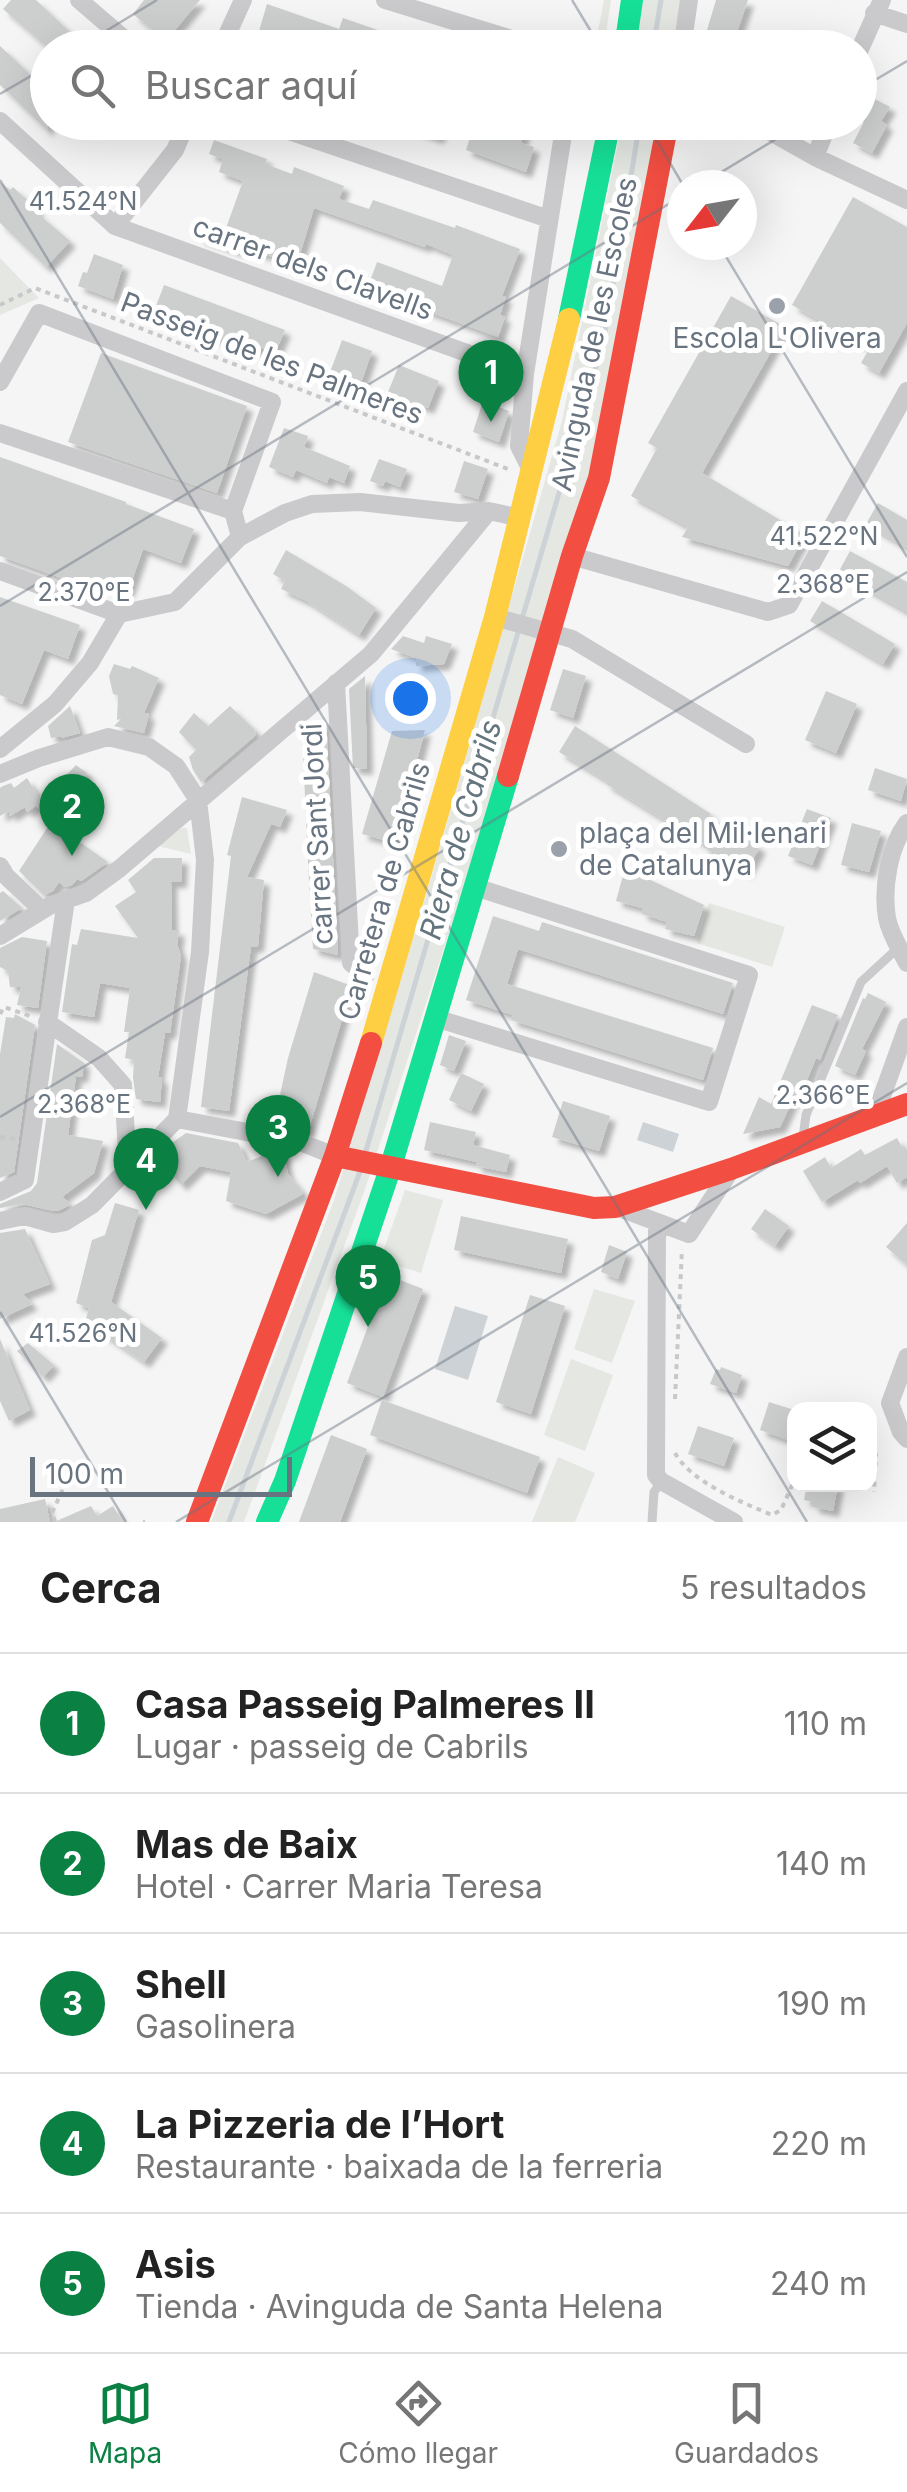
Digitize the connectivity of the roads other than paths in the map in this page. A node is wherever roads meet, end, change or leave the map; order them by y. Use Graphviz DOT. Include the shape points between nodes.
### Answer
graph roads {
  1 [pos="79,0"];
  2 [pos="242,0"];
  3 [pos="385,0"];
  4 [pos="616,0"];
  5 [pos="632,0"];
  6 [pos="689,0"];
  7 [pos="878,7"];
  8 [pos="907,24"];
  9 [pos="114,30"];
  10 [pos="229,30"];
  11 [pos="482,30"];
  12 [pos="612,30"];
  13 [pos="627,30"];
  14 [pos="685,30"];
  15 [pos="868,30"];
  16 [pos="0,121"];
  17 [pos="180,140"];
  18 [pos="315,140"];
  19 [pos="562,140"];
  20 [pos="597,140"];
  21 [pos="606,140"];
  22 [pos="665,140"];
  23 [pos="785,140"];
  24 [pos="822,140"];
  25 [pos="815,157"];
  26 [pos="907,200"];
  27 [pos="594,203"];
  28 [pos="550,219"];
  29 [pos="116,226"];
  30 [pos="525,374"];
  31 [pos="0,382"];
  32 [pos="907,391"];
  33 [pos="0,433"];
  34 [pos="532,472"];
  35 [pos="233,511"];
  36 [pos="489,511"];
  37 [pos="520,518"];
  38 [pos="240,537"];
  39 [pos="572,556"];
  40 [pos="0,571"];
  41 [pos="119,614"];
  42 [pos="500,618"];
  43 [pos="546,632"];
  44 [pos="336,683"];
  45 [pos="746,744"];
  46 [pos="0,748"];
  47 [pos="0,774"];
  48 [pos="198,800"];
  49 [pos="907,823"];
  50 [pos="0,866"];
  51 [pos="474,888"];
  52 [pos="66,900"];
  53 [pos="42,910"];
  54 [pos="0,936"];
  55 [pos="903,955"];
  56 [pos="366,976"];
  57 [pos="436,1018"];
  58 [pos="47,1022"];
  59 [pos="907,1027"];
  60 [pos="907,1104"];
  61 [pos="876,1113"];
  62 [pos="177,1120"];
  63 [pos="802,1142"];
  64 [pos="340,1157"];
  65 [pos="384,1165"];
  66 [pos="128,1169"];
  67 [pos="731,1169"];
  68 [pos="0,1192"];
  69 [pos="615,1206"];
  70 [pos="0,1221"];
  71 [pos="656,1223"];
  72 [pos="907,1357"];
  73 [pos="907,1438"];
  74 [pos="662,1481"];
  75 [pos="192,1519"];
  76 [pos="267,1522"];
  77 [pos="652,1522"];
  78 [pos="734,1522"];
  1 -- 9 [label="street"];
  2 -- 10 [label="street"];
  3 -- 11 [label="street"];
  4 -- 12 [label="street"];
  5 -- 13 [label="street"];
  6 -- 14 [label="street"];
  7 -- 8 [label="street"];
  7 -- 15 [label="street"];
  16 -- 29 [label="street, carrer dels Clavells"];
  17 -- 29 [label="street"];
  18 -- 28 [label="street"];
  19 -- 28 [label="street"];
  20 -- 27 [label="street, Carretera de Cabrils"];
  21 -- 27 [label="street, Carretera de Cabrils"];
  22 -- 39 [label="street, Avinguda de les Escoles" via="599,478"];
  23 -- 25 [label="street"];
  24 -- 25 [label="street"];
  25 -- 26 [label="street"];
  27 -- 34 [label="street, Carretera de Cabrils"];
  28 -- 30 [label="street"];
  29 -- 30 [label="street, carrer dels Clavells"];
  30 -- 34 [label="street" via="519,446"];
  31 -- 35 [label="street" via="39,313 272,402"];
  32 -- 39 [label="street" via="790,605 768,612"];
  33 -- 35 [label="street"];
  34 -- 37 [label="street, Carretera de Cabrils"];
  35 -- 38 [label="street"];
  36 -- 37 [label="street"];
  36 -- 38 [label="street" via="312,504"];
  36 -- 44 [label="street" via="371,654"];
  37 -- 42 [label="street, Carretera de Cabrils"];
  38 -- 41 [label="street" via="175,602"];
  39 -- 43 [label="street, Avinguda de les Escoles"];
  40 -- 41 [label="street"];
  41 -- 46 [label="street" via="55,704"];
  42 -- 43 [label="street"];
  42 -- 64 [label="street, Carretera de Cabrils"];
  43 -- 45 [label="street" via="572,639"];
  43 -- 51 [label="street, Avinguda de les Escoles"];
  44 -- 48 [label="street"];
  44 -- 56 [label="street, carrer Sant Jordi" via="352,963"];
  47 -- 48 [label="street" via="108,737 149,747 176,766"];
  48 -- 52 [label="street" via="119,869"];
  48 -- 62 [label="street" via="205,860 200,952"];
  49 -- 55 [label="street" via="894,842 886,896"];
  50 -- 53 [label="street"];
  51 -- 57 [label="street, Avinguda de les Escoles"];
  51 -- 57 [label="street" via="750,975 709,1102"];
  52 -- 53 [label="street"];
  52 -- 58 [label="street"];
  53 -- 54 [label="street"];
  55 -- 63 [label="lane" via="861,982 806,1115"];
  57 -- 65 [label="street, Avinguda de les Escoles"];
  58 -- 66 [label="street" via="99,1058 123,1086"];
  58 -- 68 [label="street" via="26,1180"];
  59 -- 61 [label="street"];
  60 -- 61 [label="street"];
  61 -- 63 [label="street"];
  62 -- 64 [label="street" via="300,1142"];
  62 -- 66 [label="street"];
  63 -- 67 [label="street"];
  64 -- 65 [label="street"];
  64 -- 75 [label="street, Carretera de Cabrils"];
  65 -- 69 [label="street" via="594,1208"];
  65 -- 76 [label="street, Avinguda de les Escoles"];
  66 -- 70 [label="street" via="65,1222 25,1216"];
  67 -- 69 [label="street"];
  67 -- 71 [label="street" via="689,1234"];
  69 -- 71 [label="street"];
  71 -- 74 [label="street" via="655,1466"];
  72 -- 73 [label="street" via="890,1403"];
  74 -- 77 [label="lane" via="654,1492"];
  74 -- 78 [label="street"];
}
